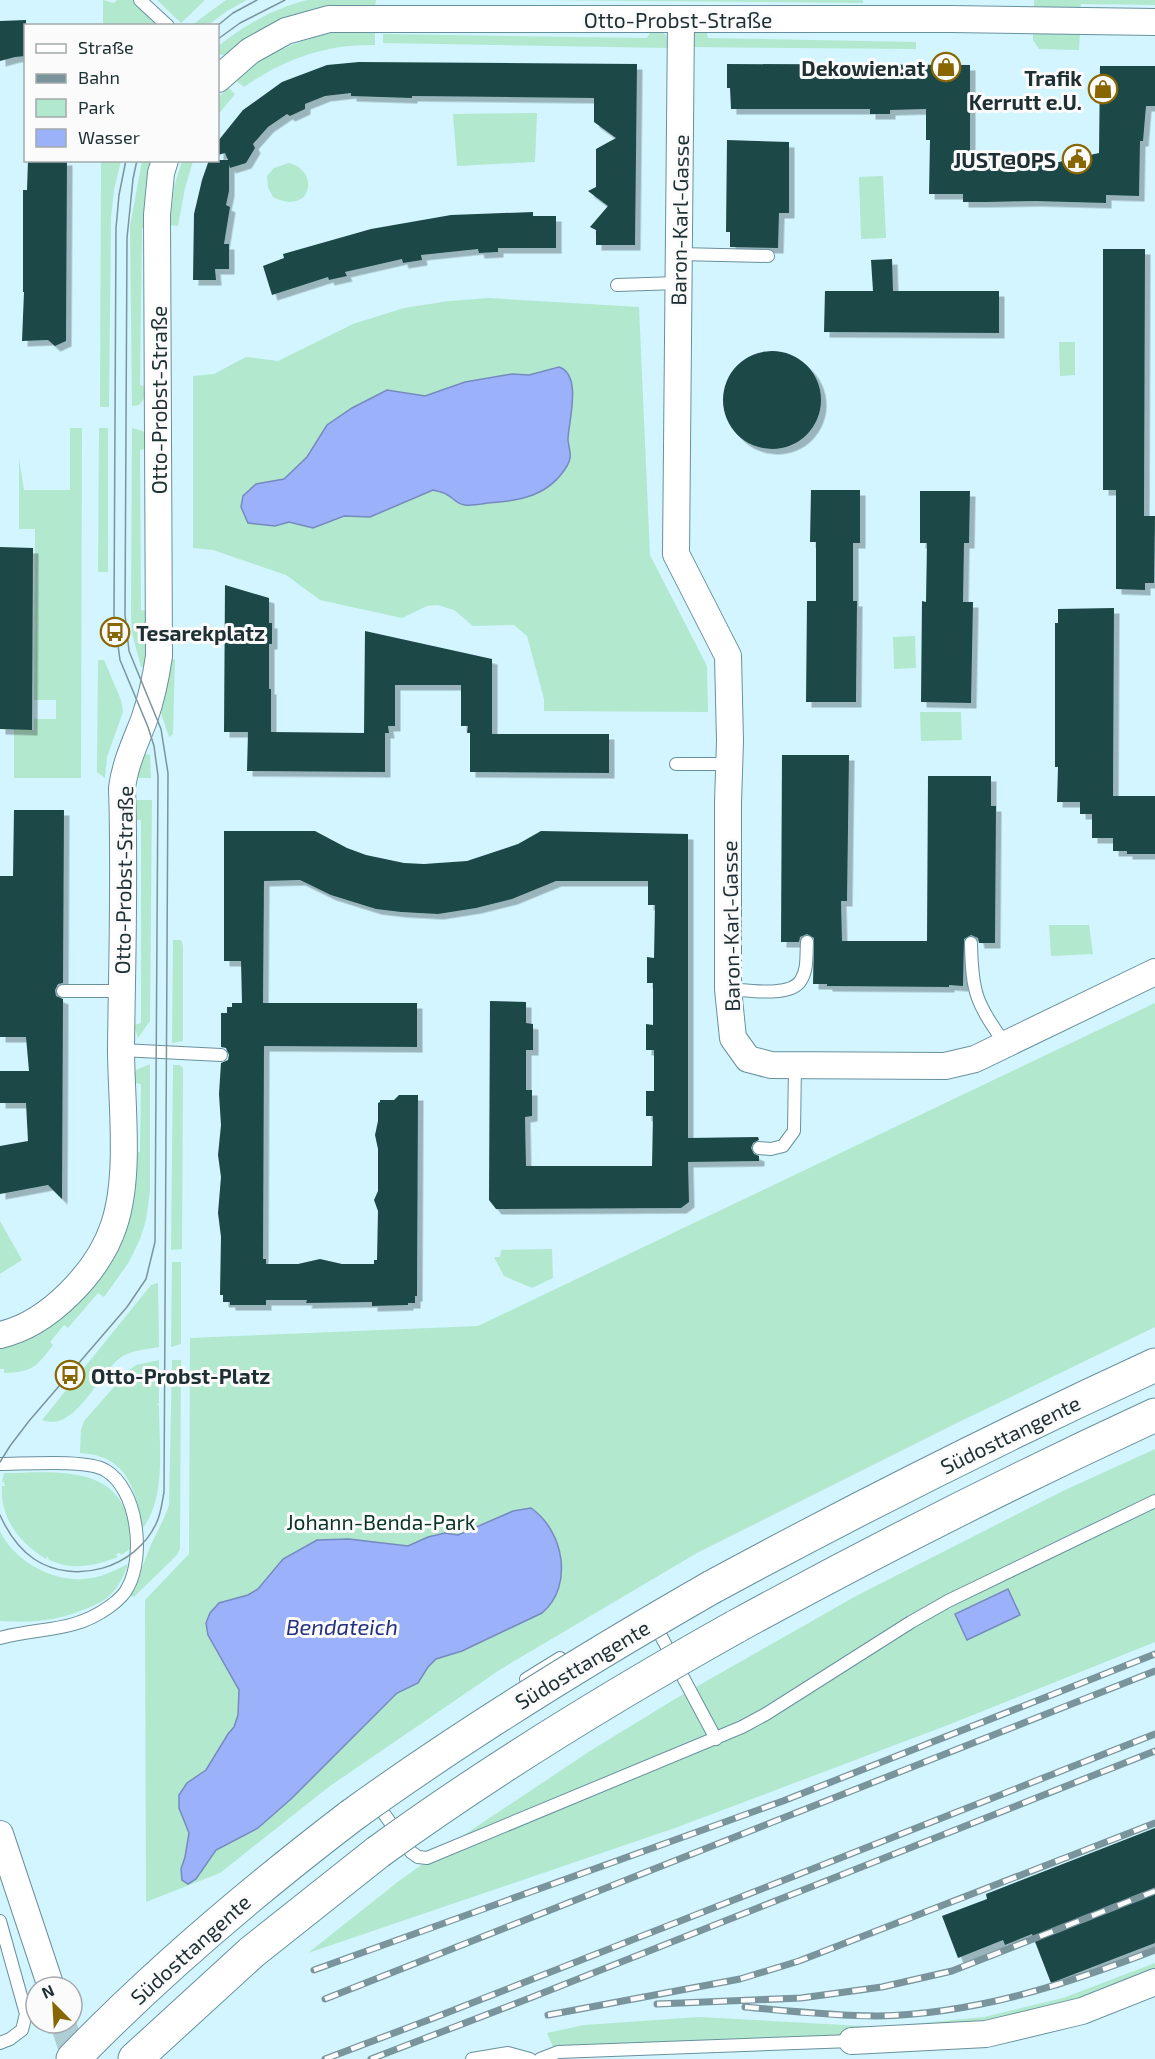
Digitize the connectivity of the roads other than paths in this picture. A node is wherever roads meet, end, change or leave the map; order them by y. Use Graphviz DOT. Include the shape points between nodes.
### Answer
graph roads {
  1 [pos="140,0"];
  2 [pos="681,19"];
  3 [pos="1155,22"];
  4 [pos="166,24"];
  5 [pos="219,75"];
  6 [pos="164,162"];
  7 [pos="679,254"];
  8 [pos="768,256"];
  9 [pos="678,284"];
  10 [pos="617,285"];
  11 [pos="676,764"];
  12 [pos="730,764"];
  13 [pos="807,942"];
  14 [pos="971,943"];
  15 [pos="1155,972"];
  16 [pos="729,989"];
  17 [pos="63,991"];
  18 [pos="122,991"];
  19 [pos="1005,1044"];
  20 [pos="121,1050"];
  21 [pos="222,1055"];
  22 [pos="795,1065"];
  23 [pos="759,1148"];
  24 [pos="0,1335"];
  25 [pos="1155,1365"];
  26 [pos="1155,1415"];
  27 [pos="0,1464"];
  28 [pos="1155,1501"];
  29 [pos="646,1608"];
  30 [pos="0,1638"];
  31 [pos="570,1652"];
  32 [pos="512,1688"];
  33 [pos="716,1739"];
  34 [pos="359,1802"];
  35 [pos="0,1834"];
  36 [pos="0,1921"];
  37 [pos="47,1975"];
  38 [pos="1155,1982"];
  39 [pos="852,2041"];
  40 [pos="0,2043"];
  41 [pos="73,2059"];
  42 [pos="135,2059"];
  43 [pos="472,2059"];
  44 [pos="530,2059"];
  45 [pos="540,2059"];
  1 -- 4 [label="lane"];
  2 -- 3 [label="street, Otto-Probst-Straße"];
  2 -- 5 [label="street, Otto-Probst-Straße" via="329,19 286,31 250,51"];
  2 -- 7 [label="street, Baron-Karl-Gasse"];
  6 -- 18 [label="street, Otto-Probst-Straße" via="158,215 159,656 156,678 122,788"];
  7 -- 8 [label="lane"];
  7 -- 9 [label="street, Baron-Karl-Gasse"];
  9 -- 10 [label="lane"];
  9 -- 12 [label="street, Baron-Karl-Gasse" via="676,554 728,656"];
  11 -- 12 [label="lane"];
  12 -- 16 [label="street, Baron-Karl-Gasse"];
  13 -- 16 [label="lane" via="804,974 796,987 783,991"];
  14 -- 19 [label="lane" via="974,990"];
  15 -- 19 [label="street, Baron-Karl-Gasse"];
  16 -- 22 [label="street, Baron-Karl-Gasse" via="733,1038 748,1059 771,1065"];
  17 -- 18 [label="lane"];
  18 -- 20 [label="street, Otto-Probst-Straße"];
  19 -- 22 [label="street, Baron-Karl-Gasse" via="975,1059 945,1066"];
  20 -- 21 [label="lane"];
  20 -- 24 [label="street, Otto-Probst-Straße" via="123,1169 118,1210 107,1242 79,1283 56,1306 21,1328"];
  22 -- 23 [label="lane" via="794,1131 783,1146"];
  25 -- 34 [label="highway, Südosttangente, bridge" via="945,1465 712,1587 538,1689"];
  26 -- 42 [label="highway, Südosttangente, bridge" via="834,1573 558,1731 378,1852 252,1952"];
  27 -- 30 [label="lane" via="84,1465 104,1469 118,1481 131,1505 137,1554 128,1589 111,1606 67,1627"];
  28 -- 33 [label="lane" via="948,1601 766,1714"];
  29 -- 33 [label="lane"];
  31 -- 32 [label="lane"];
  33 -- 34 [label="lane" via="427,1858 411,1852"];
  34 -- 41 [label="highway, Südosttangente" via="215,1924"];
  35 -- 37 [label="street"];
  36 -- 40 [label="lane" via="26,2014 22,2030"];
  38 -- 39 [label="street" via="1082,2011 986,2034"];
  39 -- 45 [label="lane" via="558,2052"];
  43 -- 44 [label="lane" via="508,2053"];
}
